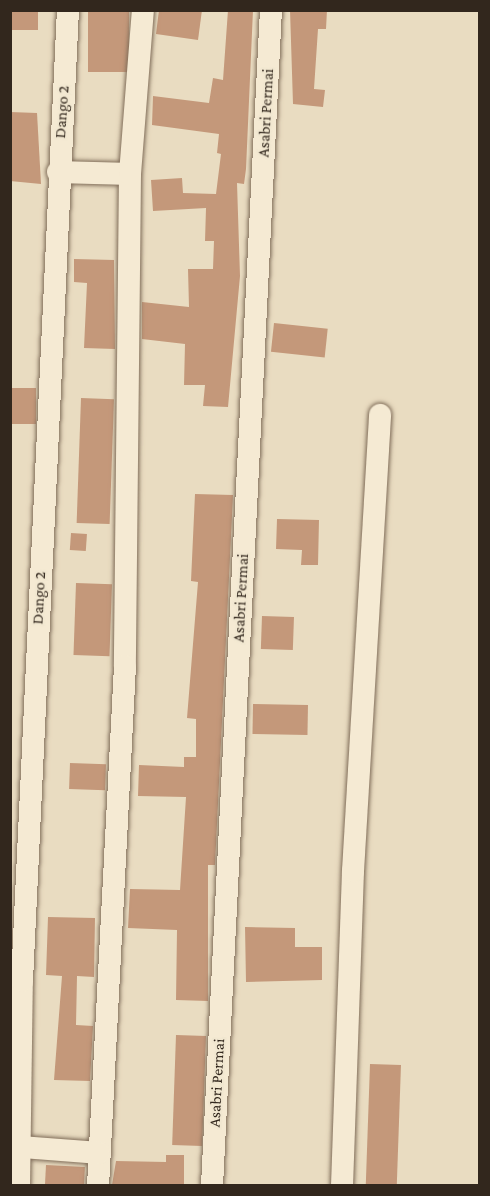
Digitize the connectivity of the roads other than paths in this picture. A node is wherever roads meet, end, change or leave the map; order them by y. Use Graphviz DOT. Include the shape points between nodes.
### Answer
graph roads {
  1 [pos="69,10"];
  2 [pos="143,10"];
  3 [pos="271,10"];
  4 [pos="58,172"];
  5 [pos="130,174"];
  6 [pos="380,415"];
  7 [pos="16,981"];
  8 [pos="21,1147"];
  9 [pos="99,1153"];
  10 [pos="19,1185"];
  11 [pos="98,1185"];
  12 [pos="212,1185"];
  13 [pos="342,1185"];
  1 -- 4 [label="street, Dango 2"];
  2 -- 5 [label="street"];
  3 -- 12 [label="street, Asabri Permai"];
  4 -- 5 [label="street"];
  4 -- 7 [label="street, Dango 2"];
  5 -- 9 [label="street" via="125,666"];
  6 -- 13 [label="street" via="353,872"];
  7 -- 8 [label="street, Dango 2"];
  8 -- 9 [label="street"];
  8 -- 10 [label="street, Dango 2"];
  9 -- 11 [label="street"];
}
